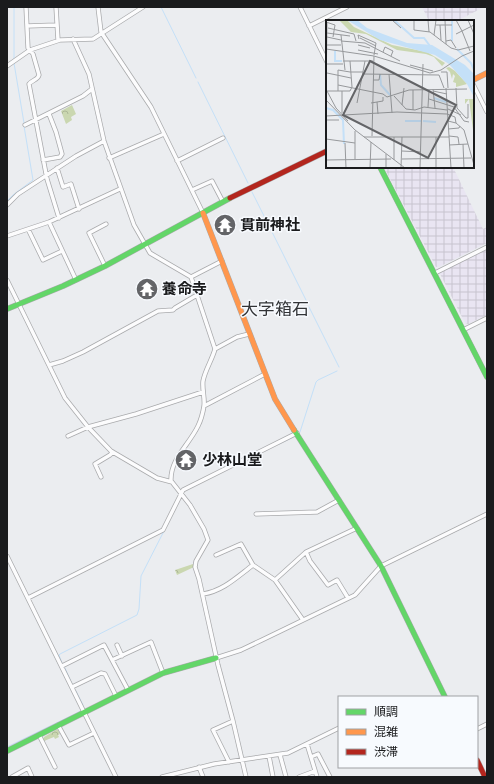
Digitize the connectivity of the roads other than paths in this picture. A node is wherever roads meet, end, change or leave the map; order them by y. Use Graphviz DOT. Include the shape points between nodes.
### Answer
graph roads {
  1 [pos="26,7"];
  2 [pos="56,7"];
  3 [pos="98,7"];
  4 [pos="143,7"];
  5 [pos="300,7"];
  6 [pos="346,7"];
  7 [pos="56,25"];
  8 [pos="27,26"];
  9 [pos="309,26"];
  10 [pos="102,34"];
  11 [pos="73,39"];
  12 [pos="58,40"];
  13 [pos="30,50"];
  14 [pos="326,60"];
  15 [pos="7,66"];
  16 [pos="487,73"];
  17 [pos="474,80"];
  18 [pos="474,86"];
  19 [pos="92,89"];
  20 [pos="487,112"];
  21 [pos="49,114"];
  22 [pos="36,120"];
  23 [pos="25,126"];
  24 [pos="164,134"];
  25 [pos="223,138"];
  26 [pos="104,141"];
  27 [pos="326,151"];
  28 [pos="109,158"];
  29 [pos="43,160"];
  30 [pos="177,161"];
  31 [pos="57,168"];
  32 [pos="381,168"];
  33 [pos="46,175"];
  34 [pos="120,189"];
  35 [pos="192,190"];
  36 [pos="223,202"];
  37 [pos="7,205"];
  38 [pos="79,209"];
  39 [pos="203,212"];
  40 [pos="59,218"];
  41 [pos="49,222"];
  42 [pos="106,224"];
  43 [pos="28,230"];
  44 [pos="7,236"];
  45 [pos="145,245"];
  46 [pos="487,247"];
  47 [pos="62,251"];
  48 [pos="222,262"];
  49 [pos="105,266"];
  50 [pos="435,273"];
  51 [pos="191,277"];
  52 [pos="7,280"];
  53 [pos="76,280"];
  54 [pos="197,295"];
  55 [pos="18,304"];
  56 [pos="7,309"];
  57 [pos="487,318"];
  58 [pos="463,330"];
  59 [pos="249,334"];
  60 [pos="214,349"];
  61 [pos="49,365"];
  62 [pos="265,374"];
  63 [pos="487,377"];
  64 [pos="203,392"];
  65 [pos="204,406"];
  66 [pos="88,427"];
  67 [pos="297,433"];
  68 [pos="68,436"];
  69 [pos="113,452"];
  70 [pos="101,477"];
  71 [pos="170,481"];
  72 [pos="182,493"];
  73 [pos="339,500"];
  74 [pos="256,514"];
  75 [pos="487,514"];
  76 [pos="356,528"];
  77 [pos="306,552"];
  78 [pos="216,554"];
  79 [pos="7,556"];
  80 [pos="253,565"];
  81 [pos="381,566"];
  82 [pos="275,580"];
  83 [pos="203,594"];
  84 [pos="28,598"];
  85 [pos="348,598"];
  86 [pos="303,620"];
  87 [pos="117,645"];
  88 [pos="122,656"];
  89 [pos="216,658"];
  90 [pos="112,660"];
  91 [pos="62,666"];
  92 [pos="163,673"];
  93 [pos="72,688"];
  94 [pos="128,690"];
  95 [pos="116,696"];
  96 [pos="446,696"];
  97 [pos="84,712"];
  98 [pos="233,721"];
  99 [pos="58,725"];
  100 [pos="338,728"];
  101 [pos="94,733"];
  102 [pos="39,735"];
  103 [pos="307,744"];
  104 [pos="7,751"];
  105 [pos="280,755"];
  106 [pos="269,756"];
  107 [pos="311,757"];
  108 [pos="242,760"];
  109 [pos="229,762"];
  110 [pos="478,762"];
  111 [pos="55,767"];
  112 [pos="199,767"];
  113 [pos="315,771"];
  114 [pos="12,777"];
  115 [pos="32,777"];
  116 [pos="116,777"];
  117 [pos="162,777"];
  118 [pos="203,777"];
  119 [pos="246,777"];
  120 [pos="273,777"];
  121 [pos="286,777"];
  122 [pos="299,777"];
  123 [pos="317,777"];
  124 [pos="330,777"];
  125 [pos="485,777"];
  1 -- 8 [label="street"];
  2 -- 7 [label="street"];
  3 -- 10 [label="street"];
  4 -- 10 [label="street"];
  5 -- 9 [label="street"];
  6 -- 9 [label="street"];
  7 -- 8 [label="street"];
  7 -- 12 [label="street"];
  8 -- 13 [label="street"];
  9 -- 14 [label="street"];
  10 -- 11 [label="street" via="91,39"];
  10 -- 24 [label="street" via="148,102"];
  11 -- 12 [label="street"];
  11 -- 19 [label="street" via="86,67"];
  12 -- 13 [label="street"];
  13 -- 15 [label="street"];
  13 -- 22 [label="street" via="39,75 38,79 29,84"];
  16 -- 17 [label="street"];
  18 -- 20 [label="street"];
  19 -- 21 [label="street"];
  19 -- 26 [label="street"];
  21 -- 22 [label="street"];
  21 -- 29 [label="street" via="62,154 60,157"];
  22 -- 23 [label="street"];
  22 -- 29 [label="street"];
  24 -- 28 [label="street"];
  24 -- 30 [label="street"];
  25 -- 30 [label="street"];
  26 -- 28 [label="street"];
  26 -- 31 [label="street"];
  27 -- 36 [label="street"];
  28 -- 34 [label="street"];
  29 -- 33 [label="street"];
  30 -- 35 [label="street"];
  31 -- 33 [label="street"];
  31 -- 38 [label="street" via="63,187 71,184"];
  32 -- 50 [label="street"];
  33 -- 37 [label="street" via="18,194"];
  33 -- 40 [label="street"];
  34 -- 38 [label="street"];
  34 -- 45 [label="street"];
  35 -- 36 [label="street" via="212,181"];
  35 -- 39 [label="street"];
  36 -- 39 [label="street"];
  38 -- 40 [label="street"];
  39 -- 45 [label="street"];
  39 -- 48 [label="street"];
  40 -- 41 [label="street"];
  41 -- 43 [label="street"];
  41 -- 47 [label="street"];
  42 -- 49 [label="street" via="89,233"];
  43 -- 44 [label="street"];
  43 -- 47 [label="street" via="43,260"];
  45 -- 49 [label="street"];
  45 -- 51 [label="street" via="150,253"];
  46 -- 50 [label="street"];
  47 -- 53 [label="street"];
  48 -- 51 [label="street"];
  48 -- 59 [label="street"];
  49 -- 53 [label="street"];
  50 -- 58 [label="street"];
  51 -- 54 [label="street"];
  52 -- 55 [label="street"];
  53 -- 55 [label="street"];
  54 -- 60 [label="street"];
  54 -- 61 [label="street" via="174,310 158,311 83,352"];
  55 -- 56 [label="street"];
  55 -- 61 [label="street"];
  57 -- 58 [label="street"];
  58 -- 63 [label="street"];
  59 -- 60 [label="street"];
  59 -- 62 [label="street"];
  60 -- 64 [label="street" via="203,381"];
  61 -- 66 [label="street" via="65,398"];
  62 -- 65 [label="street"];
  62 -- 67 [label="street" via="275,398"];
  64 -- 65 [label="street"];
  64 -- 66 [label="street"];
  65 -- 71 [label="street" via="198,427 174,464"];
  66 -- 68 [label="street"];
  66 -- 69 [label="street"];
  67 -- 72 [label="street" via="183,490"];
  67 -- 73 [label="street"];
  69 -- 70 [label="street" via="95,464"];
  69 -- 71 [label="street" via="157,478"];
  71 -- 72 [label="street"];
  72 -- 83 [label="street" via="208,540 195,565"];
  72 -- 84 [label="street" via="163,530"];
  73 -- 74 [label="street" via="317,512"];
  73 -- 76 [label="street"];
  75 -- 81 [label="street"];
  76 -- 77 [label="street"];
  76 -- 81 [label="street"];
  77 -- 82 [label="street"];
  77 -- 85 [label="street" via="328,585 337,580"];
  78 -- 80 [label="street" via="241,544"];
  79 -- 84 [label="street"];
  80 -- 82 [label="street"];
  80 -- 83 [label="street" via="229,584 214,592"];
  81 -- 85 [label="street" via="355,595"];
  81 -- 96 [label="street"];
  82 -- 86 [label="street"];
  83 -- 89 [label="street"];
  84 -- 91 [label="street"];
  85 -- 86 [label="street"];
  86 -- 89 [label="street" via="241,650"];
  87 -- 88 [label="street"];
  88 -- 90 [label="street"];
  88 -- 92 [label="street" via="151,642"];
  89 -- 92 [label="street"];
  89 -- 98 [label="street"];
  90 -- 91 [label="street" via="104,645"];
  90 -- 94 [label="street"];
  91 -- 93 [label="street"];
  92 -- 94 [label="street"];
  93 -- 95 [label="street" via="101,673 105,674"];
  93 -- 97 [label="street"];
  94 -- 95 [label="street"];
  95 -- 97 [label="street"];
  97 -- 99 [label="street"];
  97 -- 101 [label="street"];
  98 -- 108 [label="street"];
  98 -- 109 [label="street" via="213,730"];
  99 -- 101 [label="street" via="69,745"];
  99 -- 102 [label="street"];
  100 -- 103 [label="street"];
  101 -- 116 [label="street"];
  102 -- 104 [label="street"];
  102 -- 111 [label="street"];
  103 -- 105 [label="street"];
  103 -- 107 [label="street"];
  105 -- 106 [label="street"];
  105 -- 121 [label="street"];
  106 -- 108 [label="street"];
  106 -- 120 [label="street"];
  107 -- 113 [label="street"];
  107 -- 124 [label="street" via="318,754"];
  108 -- 109 [label="street"];
  108 -- 119 [label="street"];
  109 -- 112 [label="street"];
  110 -- 125 [label="street"];
  112 -- 117 [label="street"];
  112 -- 118 [label="street"];
  113 -- 122 [label="street"];
  113 -- 123 [label="street"];
  114 -- 115 [label="street" via="28,768"];
}
